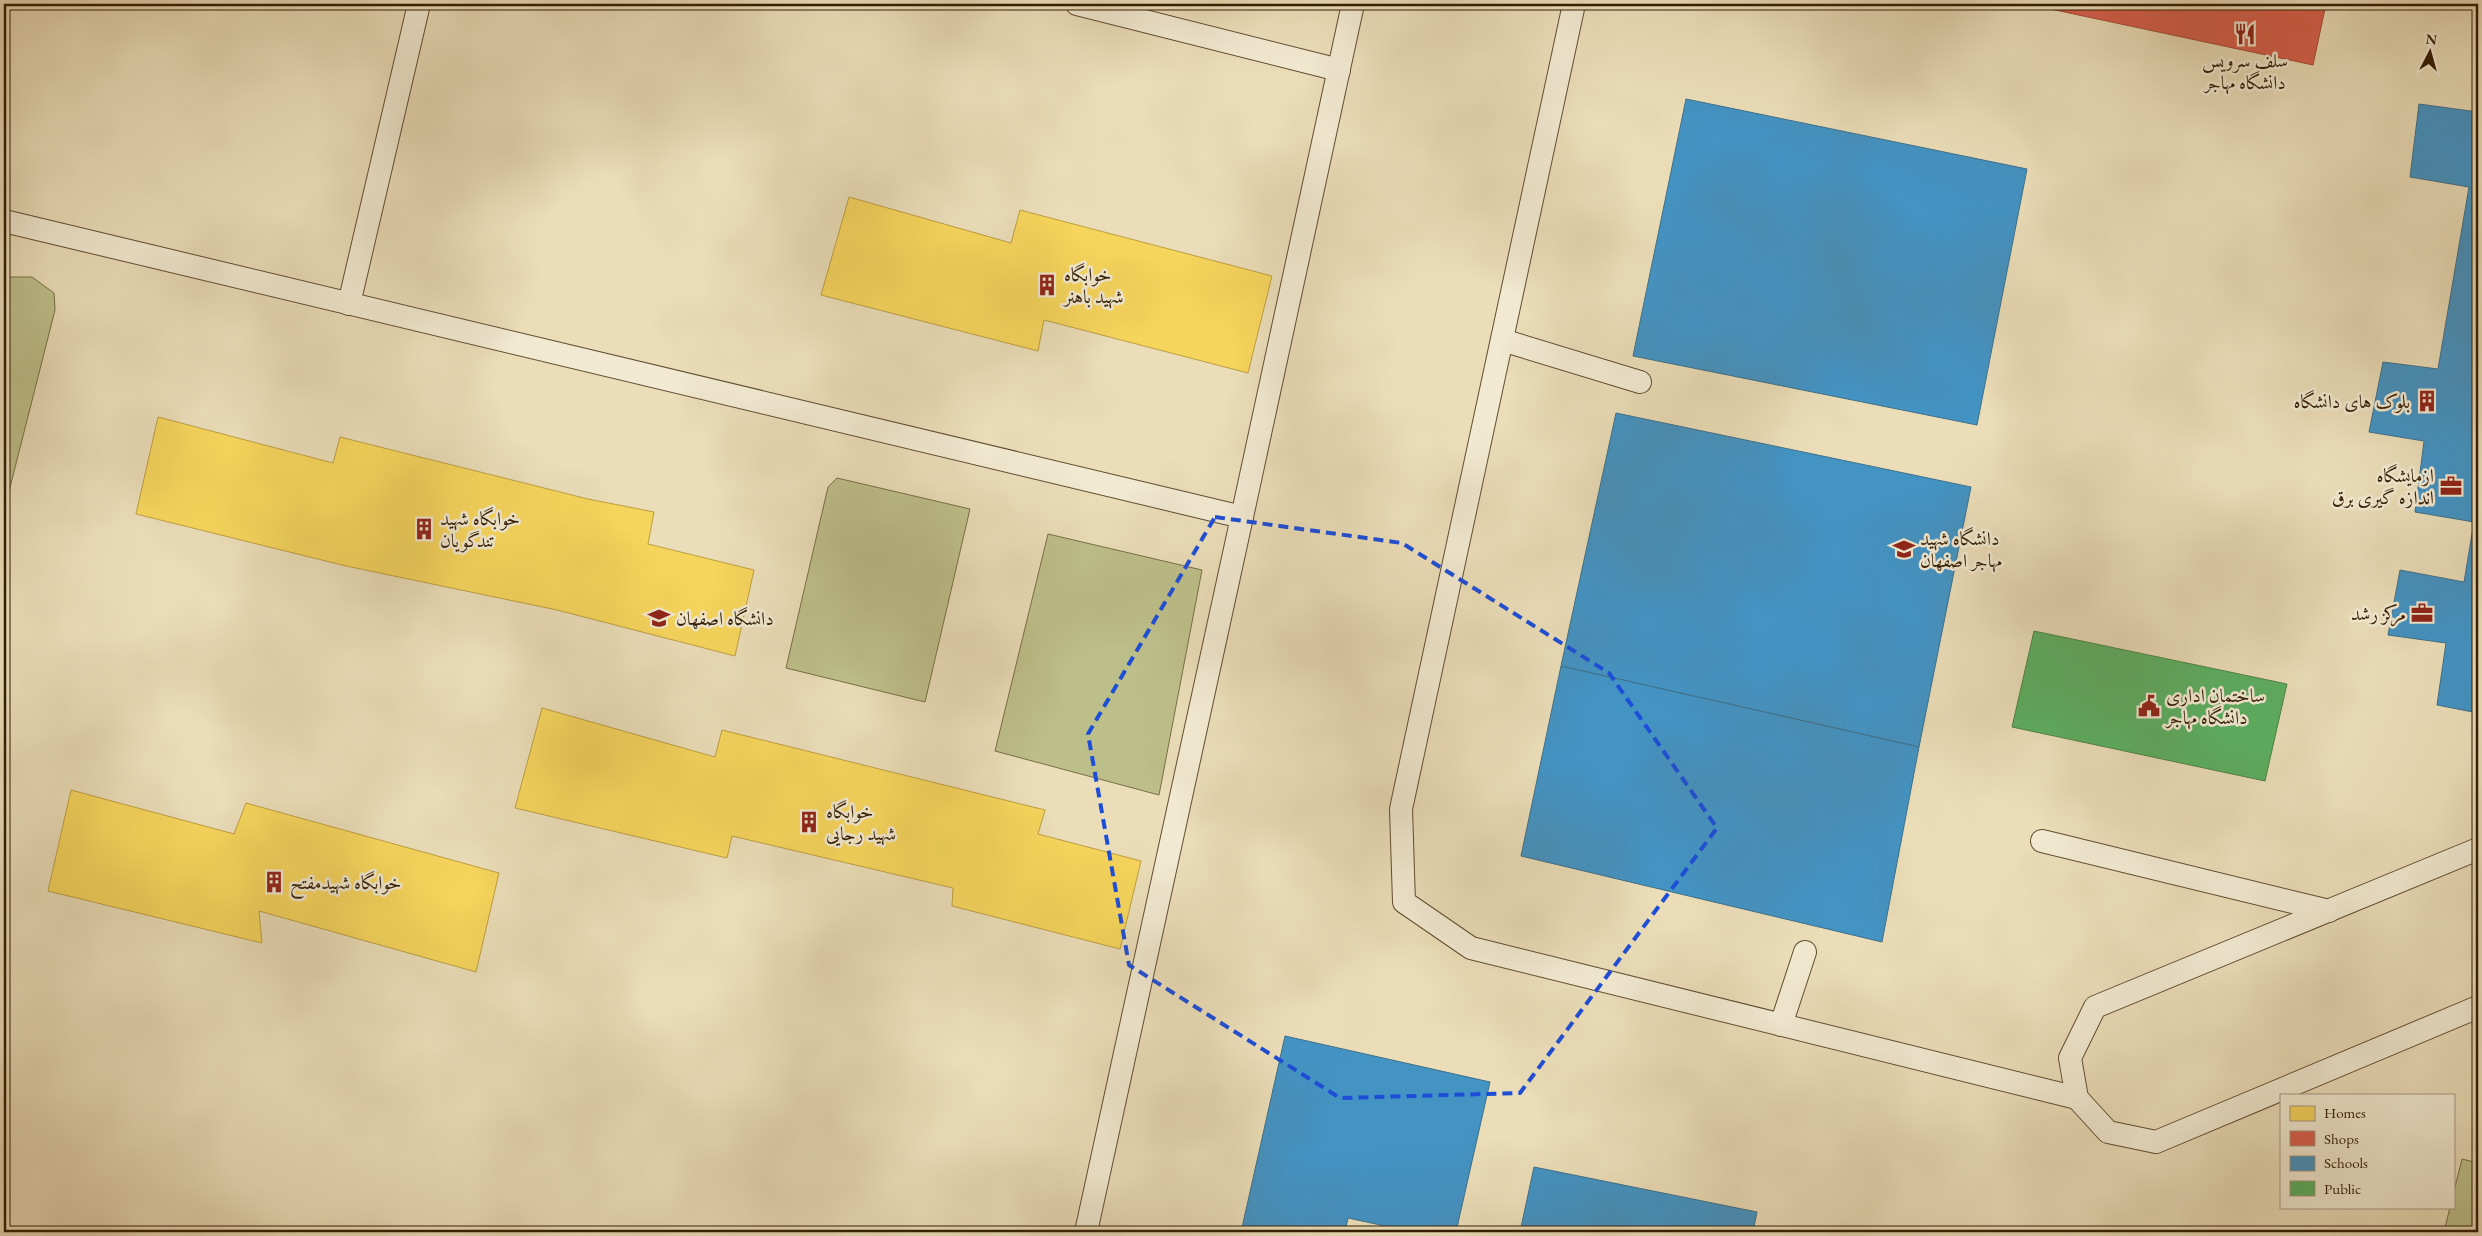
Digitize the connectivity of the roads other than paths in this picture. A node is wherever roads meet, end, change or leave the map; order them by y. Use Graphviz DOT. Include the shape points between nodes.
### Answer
graph roads {
  1 [pos="419,4"];
  2 [pos="1077,4"];
  3 [pos="1353,4"];
  4 [pos="1574,4"];
  5 [pos="1339,70"];
  6 [pos="4,221"];
  7 [pos="349,304"];
  8 [pos="1502,340"];
  9 [pos="1640,382"];
  10 [pos="1242,517"];
  11 [pos="2042,841"];
  12 [pos="2478,849"];
  13 [pos="2328,911"];
  14 [pos="1805,952"];
  15 [pos="2478,1007"];
  16 [pos="1781,1025"];
  17 [pos="2077,1098"];
  18 [pos="1086,1232"];
  1 -- 7 [label="lane"];
  2 -- 5 [label="lane"];
  3 -- 5 [label="lane"];
  4 -- 8 [label="lane"];
  5 -- 10 [label="lane"];
  6 -- 7 [label="lane"];
  7 -- 10 [label="lane"];
  8 -- 9 [label="lane"];
  8 -- 16 [label="lane" via="1401,809 1404,902 1470,948"];
  10 -- 18 [label="lane"];
  11 -- 13 [label="lane"];
  12 -- 13 [label="lane"];
  13 -- 17 [label="lane" via="2095,1007 2070,1058"];
  14 -- 16 [label="lane"];
  15 -- 17 [label="lane" via="2156,1142 2108,1132"];
  16 -- 17 [label="lane"];
}
